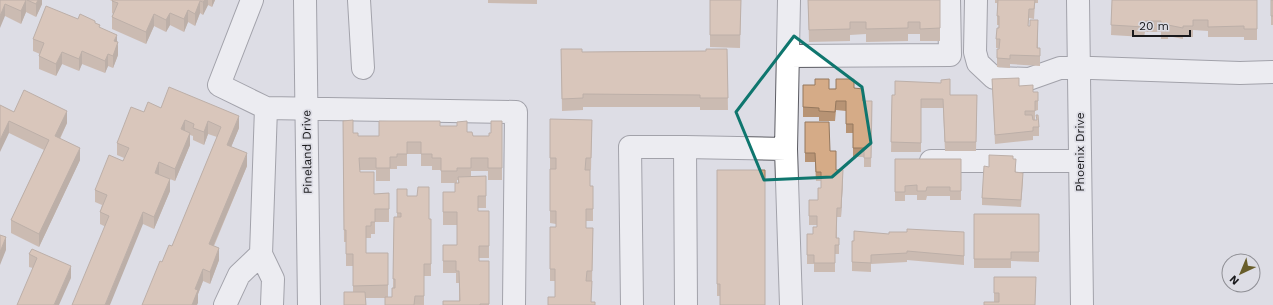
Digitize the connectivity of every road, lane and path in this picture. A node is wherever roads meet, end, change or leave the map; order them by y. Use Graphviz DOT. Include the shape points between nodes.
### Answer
graph roads {
  1 [pos="252,0"];
  2 [pos="305,0"];
  3 [pos="358,0"];
  4 [pos="788,0"];
  5 [pos="950,0"];
  6 [pos="976,0"];
  7 [pos="1078,0"];
  8 [pos="788,56"];
  9 [pos="363,68"];
  10 [pos="1079,69"];
  11 [pos="1273,72"];
  12 [pos="266,108"];
  13 [pos="307,109"];
  14 [pos="685,147"];
  15 [pos="786,149"];
  16 [pos="1080,161"];
  17 [pos="908,162"];
  18 [pos="261,254"];
  19 [pos="225,305"];
  20 [pos="272,305"];
  21 [pos="309,305"];
  22 [pos="514,305"];
  23 [pos="632,305"];
  24 [pos="686,305"];
  25 [pos="791,305"];
  26 [pos="1082,305"];
  1 -- 12 [label="street" via="219,85"];
  2 -- 13 [label="street, Pineland Drive"];
  3 -- 9 [label="street"];
  4 -- 8 [label="street"];
  5 -- 8 [label="street" via="950,55"];
  6 -- 10 [label="street" via="975,52 978,63 994,78 1029,79 1060,68"];
  7 -- 10 [label="street, Phoenix Drive"];
  8 -- 15 [label="street"];
  10 -- 11 [label="street"];
  10 -- 16 [label="street, Phoenix Drive"];
  12 -- 13 [label="street"];
  12 -- 18 [label="street"];
  13 -- 21 [label="street, Pineland Drive"];
  13 -- 22 [label="street" via="516,112"];
  14 -- 15 [label="street"];
  14 -- 23 [label="street" via="630,147"];
  14 -- 24 [label="street"];
  15 -- 25 [label="street"];
  16 -- 17 [label="street"];
  16 -- 26 [label="street, Phoenix Drive"];
  18 -- 19 [label="street" via="239,275"];
  18 -- 20 [label="street" via="274,279"];
}
